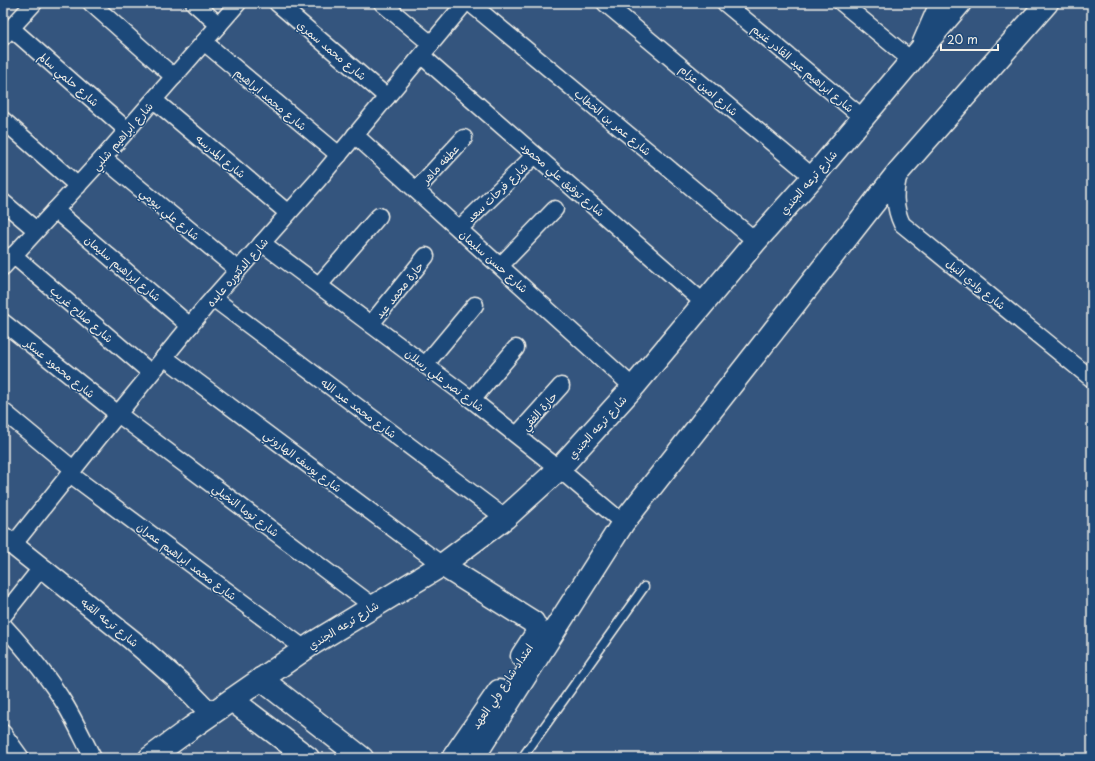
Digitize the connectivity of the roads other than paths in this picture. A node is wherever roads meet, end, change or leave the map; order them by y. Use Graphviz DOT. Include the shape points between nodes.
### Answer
graph roads {
  1 [pos="34,3"];
  2 [pos="91,3"];
  3 [pos="194,3"];
  4 [pos="238,3"];
  5 [pos="277,3"];
  6 [pos="382,3"];
  7 [pos="465,3"];
  8 [pos="470,3"];
  9 [pos="605,3"];
  10 [pos="725,3"];
  11 [pos="842,3"];
  12 [pos="938,3"];
  13 [pos="960,3"];
  14 [pos="1047,3"];
  15 [pos="219,25"];
  16 [pos="7,32"];
  17 [pos="204,42"];
  18 [pos="426,50"];
  19 [pos="913,58"];
  20 [pos="174,77"];
  21 [pos="387,97"];
  22 [pos="154,100"];
  23 [pos="863,118"];
  24 [pos="3,120"];
  25 [pos="127,130"];
  26 [pos="355,135"];
  27 [pos="464,138"];
  28 [pos="338,155"];
  29 [pos="535,155"];
  30 [pos="103,158"];
  31 [pos="899,171"];
  32 [pos="814,177"];
  33 [pos="78,186"];
  34 [pos="416,190"];
  35 [pos="3,202"];
  36 [pos="555,209"];
  37 [pos="55,210"];
  38 [pos="288,213"];
  39 [pos="379,216"];
  40 [pos="459,229"];
  41 [pos="36,230"];
  42 [pos="756,240"];
  43 [pos="262,243"];
  44 [pos="426,256"];
  45 [pos="8,261"];
  46 [pos="500,266"];
  47 [pos="238,270"];
  48 [pos="319,285"];
  49 [pos="213,298"];
  50 [pos="704,303"];
  51 [pos="475,305"];
  52 [pos="3,322"];
  53 [pos="371,324"];
  54 [pos="190,326"];
  55 [pos="516,348"];
  56 [pos="164,357"];
  57 [pos="425,365"];
  58 [pos="151,373"];
  59 [pos="1092,379"];
  60 [pos="561,386"];
  61 [pos="633,387"];
  62 [pos="472,400"];
  63 [pos="3,411"];
  64 [pos="118,414"];
  65 [pos="517,435"];
  66 [pos="559,469"];
  67 [pos="71,472"];
  68 [pos="505,518"];
  69 [pos="622,523"];
  70 [pos="8,541"];
  71 [pos="442,565"];
  72 [pos="42,567"];
  73 [pos="644,587"];
  74 [pos="374,606"];
  75 [pos="3,616"];
  76 [pos="3,625"];
  77 [pos="545,631"];
  78 [pos="305,649"];
  79 [pos="261,679"];
  80 [pos="232,700"];
  81 [pos="211,714"];
  82 [pos="3,732"];
  83 [pos="21,758"];
  84 [pos="93,758"];
  85 [pos="150,758"];
  86 [pos="308,758"];
  87 [pos="362,758"];
  88 [pos="453,758"];
  89 [pos="473,758"];
  90 [pos="522,758"];
  1 -- 16 [label="street"];
  2 -- 20 [label="street"];
  3 -- 15 [label="street"];
  4 -- 15 [label="street, شارع ابراهيم شلبي"];
  5 -- 21 [label="street, شارع محمد سمري"];
  6 -- 18 [label="street, شارع توفيق علي محمود"];
  7 -- 18 [label="street, شارع الدكتوره عايده"];
  8 -- 42 [label="street, شارع عمر بن الخطاب"];
  9 -- 32 [label="street, شارع امين عزام"];
  10 -- 23 [label="street, شارع ابراهيم عبد القادر غنيم"];
  11 -- 19 [label="street"];
  12 -- 19 [label="street"];
  13 -- 19 [label="main road, شارع ترعه الجندي"];
  14 -- 31 [label="main road"];
  15 -- 17 [label="street, شارع ابراهيم شلبي"];
  16 -- 25 [label="street, شارع حلمي سالم"];
  17 -- 20 [label="street, شارع ابراهيم شلبي"];
  17 -- 28 [label="street, شارع محمد ابراهيم"];
  18 -- 21 [label="street, شارع الدكتوره عايده"];
  18 -- 29 [label="street, شارع توفيق علي محمود"];
  19 -- 23 [label="main road, شارع ترعه الجندي"];
  20 -- 22 [label="street, شارع ابراهيم شلبي"];
  21 -- 26 [label="street, شارع الدكتوره عايده"];
  22 -- 25 [label="street, شارع ابراهيم شلبي"];
  22 -- 38 [label="street, شارع المدرسه"];
  23 -- 32 [label="main road, شارع ترعه الجندي"];
  24 -- 33 [label="street"];
  25 -- 30 [label="street, شارع ابراهيم شلبي"];
  26 -- 28 [label="street, شارع الدكتوره عايده"];
  26 -- 34 [label="street, شارع حسن سليمان"];
  27 -- 34 [label="street, عطفه ماهر"];
  28 -- 38 [label="street, شارع الدكتوره عايده"];
  29 -- 40 [label="street, شارع فرحات سعد"];
  29 -- 50 [label="street, شارع توفيق علي محمود"];
  30 -- 33 [label="street, شارع ابراهيم شلبي"];
  30 -- 47 [label="street, شارع علي بيومي"];
  31 -- 59 [label="street, شارع وادي النيل" via="894,196 902,224"];
  31 -- 69 [label="main road"];
  32 -- 42 [label="main road, شارع ترعه الجندي"];
  33 -- 37 [label="street, شارع ابراهيم شلبي"];
  34 -- 40 [label="street, شارع حسن سليمان"];
  35 -- 41 [label="street"];
  36 -- 46 [label="street"];
  37 -- 41 [label="street, شارع ابراهيم شلبي"];
  37 -- 54 [label="street, شارع ابراهيم سليمان"];
  38 -- 43 [label="street, شارع الدكتوره عايده"];
  39 -- 48 [label="street"];
  40 -- 46 [label="street, شارع حسن سليمان"];
  41 -- 45 [label="street, شارع ابراهيم شلبي"];
  42 -- 50 [label="main road, شارع ترعه الجندي"];
  43 -- 47 [label="street, شارع الدكتوره عايده"];
  43 -- 48 [label="street, شارع نصر علي رسلان"];
  44 -- 53 [label="street, حارة محمد عيد"];
  45 -- 58 [label="street, شارع صلاح غريب"];
  46 -- 61 [label="street, شارع حسن سليمان"];
  47 -- 49 [label="street, شارع الدكتوره عايده"];
  48 -- 53 [label="street, شارع نصر علي رسلان"];
  49 -- 54 [label="street, شارع الدكتوره عايده"];
  49 -- 68 [label="street, شارع محمد عبد الله"];
  50 -- 61 [label="main road, شارع ترعه الجندي"];
  51 -- 57 [label="street"];
  52 -- 64 [label="street, شارع محمود عسكر"];
  53 -- 57 [label="street, شارع نصر علي رسلان"];
  54 -- 56 [label="street, شارع الدكتوره عايده"];
  55 -- 62 [label="street"];
  56 -- 58 [label="street, شارع الدكتوره عايده"];
  56 -- 71 [label="street, شارع يوسف الهاروني"];
  57 -- 62 [label="street, شارع نصر علي رسلان"];
  58 -- 64 [label="street, شارع الدكتوره عايده"];
  60 -- 65 [label="street, حارة الفقي"];
  61 -- 66 [label="main road, شارع ترعه الجندي"];
  62 -- 65 [label="street, شارع نصر علي رسلان"];
  63 -- 67 [label="street, شارع محمد ابراهيم عمران"];
  64 -- 67 [label="street, شارع الدكتوره عايده"];
  64 -- 74 [label="street, شارع توما النخيلي"];
  65 -- 66 [label="street, شارع نصر علي رسلان"];
  66 -- 68 [label="main road, شارع ترعه الجندي"];
  66 -- 69 [label="street, شارع نصر علي رسلان"];
  67 -- 70 [label="street, شارع الدكتوره عايده"];
  67 -- 78 [label="street, شارع محمد ابراهيم عمران"];
  68 -- 71 [label="main road, شارع ترعه الجندي"];
  69 -- 77 [label="main road"];
  70 -- 72 [label="street, شارع ترعه القبه"];
  71 -- 74 [label="main road, شارع ترعه الجندي"];
  71 -- 77 [label="main road, امتداد شارع ولي العهد"];
  72 -- 75 [label="street"];
  72 -- 81 [label="street, شارع ترعه القبه" via="138,645"];
  73 -- 90 [label="lane"];
  74 -- 78 [label="main road, شارع ترعه الجندي"];
  76 -- 84 [label="street" via="49,680 66,706"];
  77 -- 88 [label="main road, امتداد شارع ولي العهد" via="535,637"];
  77 -- 89 [label="main road"];
  78 -- 79 [label="main road, شارع ترعه الجندي"];
  79 -- 80 [label="main road, شارع ترعه الجندي"];
  79 -- 87 [label="main road"];
  80 -- 81 [label="main road, شارع ترعه الجندي"];
  80 -- 86 [label="main road"];
  81 -- 85 [label="main road, شارع ترعه الجندي"];
  82 -- 83 [label="street"];
}
